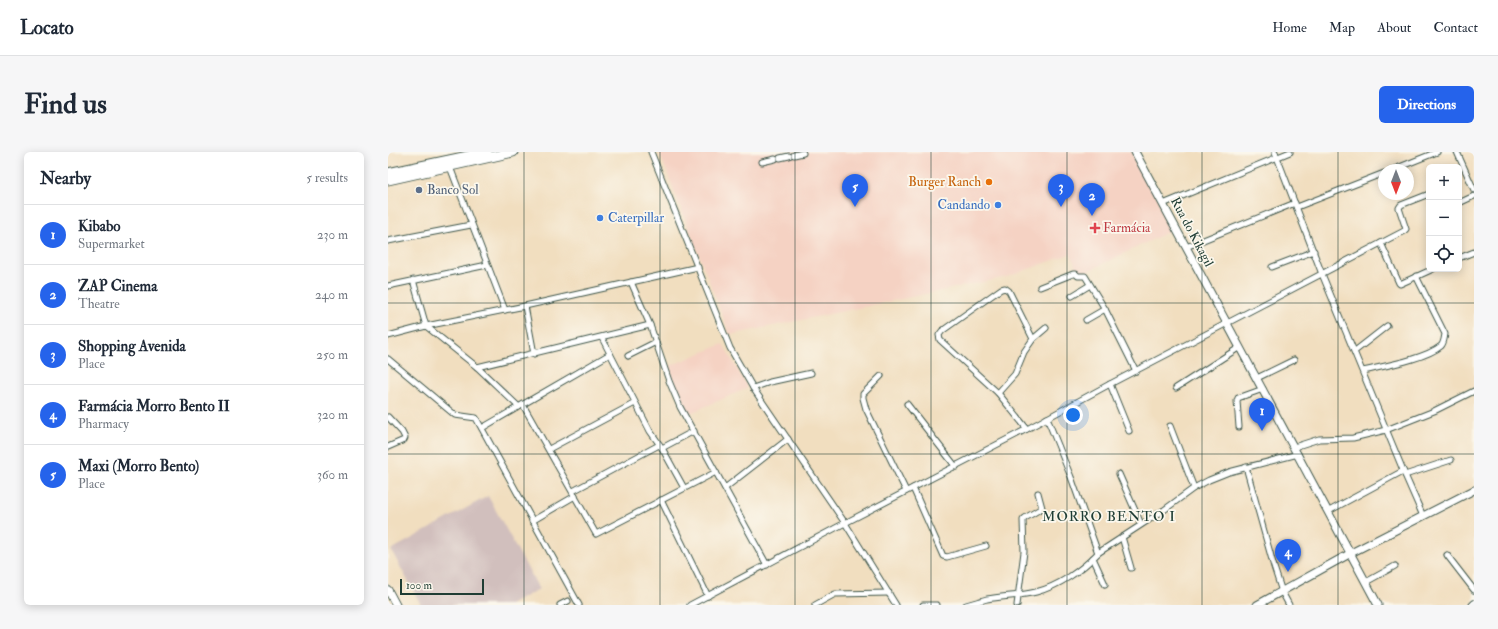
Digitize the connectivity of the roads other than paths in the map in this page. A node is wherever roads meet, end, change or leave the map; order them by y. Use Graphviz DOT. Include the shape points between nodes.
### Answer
graph roads {
  1 [pos="487,152"];
  2 [pos="513,152"];
  3 [pos="651,152"];
  4 [pos="1136,152"];
  5 [pos="1290,152"];
  6 [pos="1437,152"];
  7 [pos="1457,152"];
  8 [pos="475,153"];
  9 [pos="803,153"];
  10 [pos="1277,155"];
  11 [pos="762,162"];
  12 [pos="1407,164"];
  13 [pos="450,166"];
  14 [pos="388,173"];
  15 [pos="1378,175"];
  16 [pos="388,180"];
  17 [pos="1474,188"];
  18 [pos="1426,195"];
  19 [pos="1474,196"];
  20 [pos="1462,202"];
  21 [pos="1163,204"];
  22 [pos="1296,205"];
  23 [pos="471,225"];
  24 [pos="388,241"];
  25 [pos="1381,243"];
  26 [pos="1186,247"];
  27 [pos="1314,251"];
  28 [pos="1474,252"];
  29 [pos="1462,257"];
  30 [pos="487,265"];
  31 [pos="698,267"];
  32 [pos="1272,267"];
  33 [pos="1426,272"];
  34 [pos="1322,274"];
  35 [pos="1416,276"];
  36 [pos="413,280"];
  37 [pos="631,282"];
  38 [pos="1090,285"];
  39 [pos="388,286"];
  40 [pos="1040,287"];
  41 [pos="1072,296"];
  42 [pos="525,306"];
  43 [pos="1104,309"];
  44 [pos="505,310"];
  45 [pos="1086,320"];
  46 [pos="1228,324"];
  47 [pos="650,325"];
  48 [pos="426,326"];
  49 [pos="1387,326"];
  50 [pos="1046,328"];
  51 [pos="388,336"];
  52 [pos="602,338"];
  53 [pos="1033,339"];
  54 [pos="656,342"];
  55 [pos="1240,347"];
  56 [pos="1355,351"];
  57 [pos="534,354"];
  58 [pos="610,354"];
  59 [pos="628,356"];
  60 [pos="388,359"];
  61 [pos="1294,360"];
  62 [pos="477,367"];
  63 [pos="1136,371"];
  64 [pos="1363,371"];
  65 [pos="811,373"];
  66 [pos="881,376"];
  67 [pos="1257,378"];
  68 [pos="1110,384"];
  69 [pos="753,388"];
  70 [pos="1176,388"];
  71 [pos="1263,389"];
  72 [pos="1474,391"];
  73 [pos="998,393"];
  74 [pos="635,403"];
  75 [pos="907,404"];
  76 [pos="521,406"];
  77 [pos="388,417"];
  78 [pos="1047,418"];
  79 [pos="1170,426"];
  80 [pos="1239,427"];
  81 [pos="482,428"];
  82 [pos="1027,429"];
  83 [pos="1386,430"];
  84 [pos="694,431"];
  85 [pos="1129,431"];
  86 [pos="788,439"];
  87 [pos="660,446"];
  88 [pos="388,447"];
  89 [pos="549,449"];
  90 [pos="1296,451"];
  91 [pos="1451,460"];
  92 [pos="956,467"];
  93 [pos="1246,467"];
  94 [pos="716,472"];
  95 [pos="1404,473"];
  96 [pos="1119,474"];
  97 [pos="684,488"];
  98 [pos="725,488"];
  99 [pos="913,488"];
  100 [pos="1194,488"];
  101 [pos="1474,490"];
  102 [pos="906,491"];
  103 [pos="1038,493"];
  104 [pos="574,494"];
  105 [pos="662,500"];
  106 [pos="1328,511"];
  107 [pos="1423,516"];
  108 [pos="532,521"];
  109 [pos="845,523"];
  110 [pos="1141,524"];
  111 [pos="1122,537"];
  112 [pos="986,546"];
  113 [pos="1098,553"];
  114 [pos="1351,553"];
  115 [pos="1447,555"];
  116 [pos="1093,558"];
  117 [pos="767,565"];
  118 [pos="1396,566"];
  119 [pos="1131,568"];
  120 [pos="1366,582"];
  121 [pos="1104,584"];
  122 [pos="388,590"];
  123 [pos="1474,590"];
  124 [pos="1282,592"];
  125 [pos="889,593"];
  126 [pos="1018,595"];
  127 [pos="708,596"];
  128 [pos="568,601"];
  129 [pos="1474,603"];
  130 [pos="396,605"];
  131 [pos="560,605"];
  132 [pos="579,605"];
  133 [pos="690,605"];
  134 [pos="815,605"];
  135 [pos="896,605"];
  136 [pos="923,605"];
  137 [pos="938,605"];
  138 [pos="966,605"];
  139 [pos="1017,605"];
  140 [pos="1257,605"];
  141 [pos="1289,605"];
  142 [pos="1378,605"];
  143 [pos="1472,605"];
  1 -- 8 [label="highway"];
  2 -- 13 [label="highway"];
  3 -- 31 [label="street"];
  4 -- 21 [label="main road, Rua do Kikagil"];
  5 -- 10 [label="street"];
  6 -- 12 [label="street"];
  7 -- 17 [label="street"];
  8 -- 14 [label="highway"];
  9 -- 11 [label="street"];
  10 -- 21 [label="street"];
  10 -- 22 [label="street"];
  13 -- 16 [label="highway"];
  13 -- 23 [label="street"];
  15 -- 22 [label="street"];
  18 -- 25 [label="street" via="1400,206 1399,211 1406,230"];
  19 -- 20 [label="street"];
  21 -- 26 [label="main road, Rua do Kikagil"];
  22 -- 26 [label="street"];
  22 -- 27 [label="street"];
  23 -- 24 [label="street"];
  23 -- 30 [label="street"];
  25 -- 34 [label="street"];
  25 -- 35 [label="street" via="1400,284"];
  26 -- 46 [label="main road, Rua do Kikagil"];
  27 -- 32 [label="street"];
  27 -- 34 [label="street"];
  28 -- 29 [label="street"];
  30 -- 36 [label="street"];
  30 -- 44 [label="street"];
  31 -- 37 [label="street"];
  31 -- 69 [label="street" via="730,348"];
  33 -- 35 [label="street"];
  34 -- 46 [label="street"];
  34 -- 56 [label="street"];
  35 -- 64 [label="street" via="1444,334 1444,341 1426,354"];
  36 -- 39 [label="street"];
  36 -- 48 [label="street"];
  37 -- 42 [label="street"];
  37 -- 47 [label="street"];
  38 -- 40 [label="street" via="1085,276 1073,274"];
  38 -- 41 [label="street"];
  38 -- 43 [label="street"];
  42 -- 44 [label="street"];
  42 -- 57 [label="street"];
  43 -- 45 [label="street"];
  43 -- 63 [label="street"];
  44 -- 48 [label="street"];
  46 -- 55 [label="main road, Rua do Kikagil"];
  46 -- 63 [label="street"];
  47 -- 52 [label="street"];
  47 -- 54 [label="street"];
  48 -- 51 [label="street"];
  48 -- 62 [label="street"];
  49 -- 56 [label="street"];
  50 -- 53 [label="street"];
  52 -- 57 [label="street"];
  52 -- 58 [label="street"];
  53 -- 73 [label="street" via="1024,352 1015,374"];
  53 -- 73 [label="street" via="1009,291 1005,288 940,332 940,340"];
  54 -- 59 [label="street"];
  54 -- 84 [label="street" via="680,407"];
  55 -- 67 [label="main road, Rua do Kikagil"];
  55 -- 70 [label="street"];
  56 -- 64 [label="street"];
  57 -- 62 [label="street"];
  58 -- 74 [label="street"];
  58 -- 76 [label="street"];
  60 -- 81 [label="street" via="455,414 473,416"];
  61 -- 67 [label="street"];
  62 -- 76 [label="street"];
  63 -- 68 [label="street"];
  64 -- 83 [label="street"];
  65 -- 69 [label="street"];
  66 -- 102 [label="street" via="864,392 863,398"];
  67 -- 71 [label="main road, Rua do Kikagil"];
  68 -- 78 [label="street"];
  68 -- 85 [label="street"];
  69 -- 86 [label="street"];
  71 -- 80 [label="street" via="1238,398"];
  71 -- 90 [label="main road, Rua do Kikagil"];
  72 -- 83 [label="street" via="1434,411"];
  73 -- 82 [label="street"];
  74 -- 87 [label="street"];
  74 -- 89 [label="street"];
  75 -- 92 [label="street"];
  76 -- 81 [label="street"];
  76 -- 89 [label="street"];
  77 -- 88 [label="street" via="405,438"];
  78 -- 82 [label="street"];
  78 -- 113 [label="street"];
  79 -- 100 [label="street"];
  81 -- 108 [label="street"];
  82 -- 92 [label="street"];
  83 -- 90 [label="street" via="1353,438 1319,439"];
  83 -- 95 [label="street"];
  84 -- 87 [label="street"];
  84 -- 94 [label="street"];
  86 -- 98 [label="street"];
  86 -- 109 [label="street"];
  87 -- 97 [label="street"];
  87 -- 104 [label="street"];
  89 -- 104 [label="street"];
  90 -- 93 [label="street"];
  90 -- 106 [label="main road, Rua do Kikagil"];
  91 -- 95 [label="street"];
  92 -- 99 [label="street"];
  93 -- 100 [label="street"];
  93 -- 124 [label="street"];
  94 -- 97 [label="street"];
  94 -- 98 [label="street"];
  95 -- 106 [label="street"];
  95 -- 107 [label="street"];
  96 -- 110 [label="street"];
  97 -- 105 [label="street"];
  98 -- 117 [label="street"];
  99 -- 102 [label="street"];
  99 -- 112 [label="street" via="942,556 947,557"];
  100 -- 110 [label="street"];
  101 -- 107 [label="main road"];
  102 -- 109 [label="street"];
  103 -- 126 [label="street" via="1042,508 1023,520 1024,552"];
  104 -- 105 [label="street" via="596,534"];
  104 -- 108 [label="street"];
  105 -- 127 [label="street"];
  106 -- 114 [label="main road, Rua do Kikagil"];
  107 -- 114 [label="main road"];
  108 -- 132 [label="street"];
  109 -- 117 [label="street"];
  109 -- 125 [label="street"];
  110 -- 111 [label="street"];
  111 -- 113 [label="street"];
  111 -- 119 [label="street"];
  113 -- 116 [label="street"];
  114 -- 120 [label="main road, Rua do Kikagil"];
  114 -- 124 [label="main road"];
  115 -- 123 [label="street"];
  116 -- 121 [label="street"];
  116 -- 126 [label="street" via="1054,584 1035,592"];
  117 -- 127 [label="street"];
  118 -- 120 [label="street"];
  120 -- 142 [label="main road, Rua do Kikagil"];
  122 -- 130 [label="main road"];
  124 -- 140 [label="main road"];
  124 -- 141 [label="street"];
  125 -- 134 [label="street" via="835,594"];
  125 -- 135 [label="street"];
  126 -- 138 [label="street" via="986,599"];
  126 -- 139 [label="street"];
  127 -- 133 [label="street"];
  128 -- 131 [label="street"];
  129 -- 143 [label="street"];
  136 -- 137 [label="street"];
}
